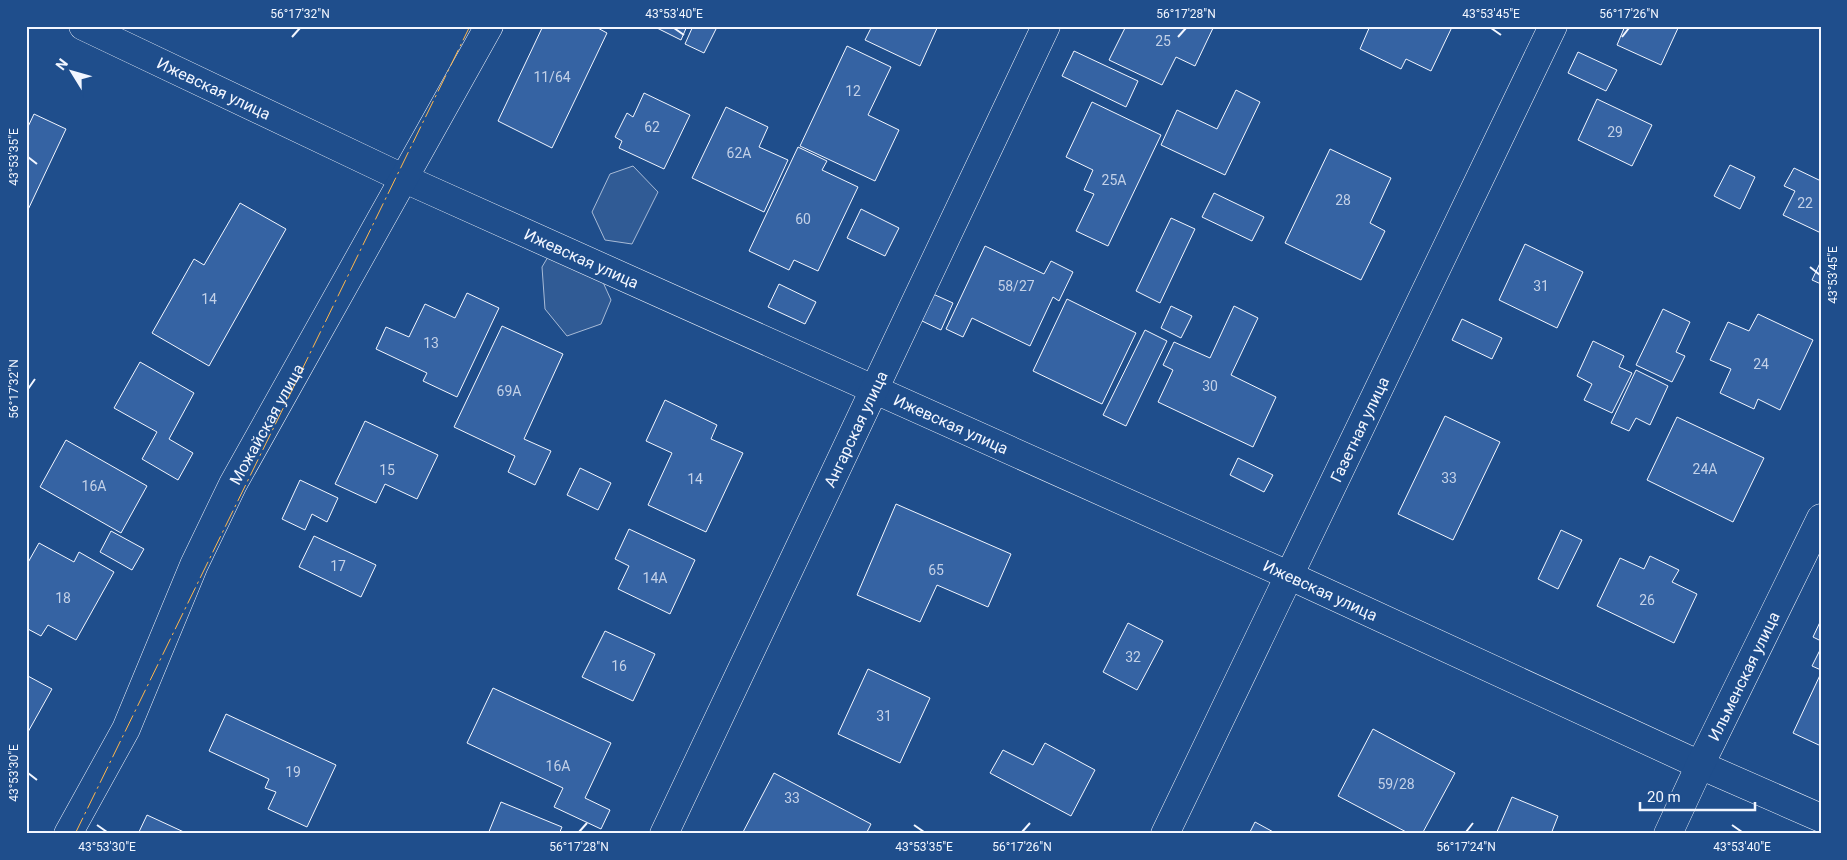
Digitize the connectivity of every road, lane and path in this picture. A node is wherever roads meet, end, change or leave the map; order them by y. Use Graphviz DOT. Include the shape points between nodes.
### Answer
graph roads {
  1 [pos="83,26"];
  2 [pos="489,26"];
  3 [pos="1046,26"];
  4 [pos="1553,26"];
  5 [pos="405,179"];
  6 [pos="874,389"];
  7 [pos="1821,518"];
  8 [pos="1288,575"];
  9 [pos="1700,765"];
  10 [pos="1821,818"];
  11 [pos="68,834"];
  12 [pos="664,834"];
  13 [pos="1165,834"];
  14 [pos="1668,834"];
  1 -- 5 [label="street, Ижевская улица"];
  2 -- 5 [label="street, Можайская улица"];
  3 -- 6 [label="street, Ангарская улица"];
  4 -- 8 [label="street, Газетная улица"];
  5 -- 6 [label="street, Ижевская улица"];
  5 -- 11 [label="street, Можайская улица" via="233,484 194,565 126,729"];
  6 -- 8 [label="street, Ижевская улица"];
  6 -- 12 [label="street, Ангарская улица"];
  7 -- 9 [label="street, Ильменская улица"];
  8 -- 9 [label="street, Ижевская улица"];
  8 -- 13 [label="street, Газетная улица"];
  9 -- 10 [label="street, Ижевская улица"];
  9 -- 14 [label="street, Ильменская улица"];
}
